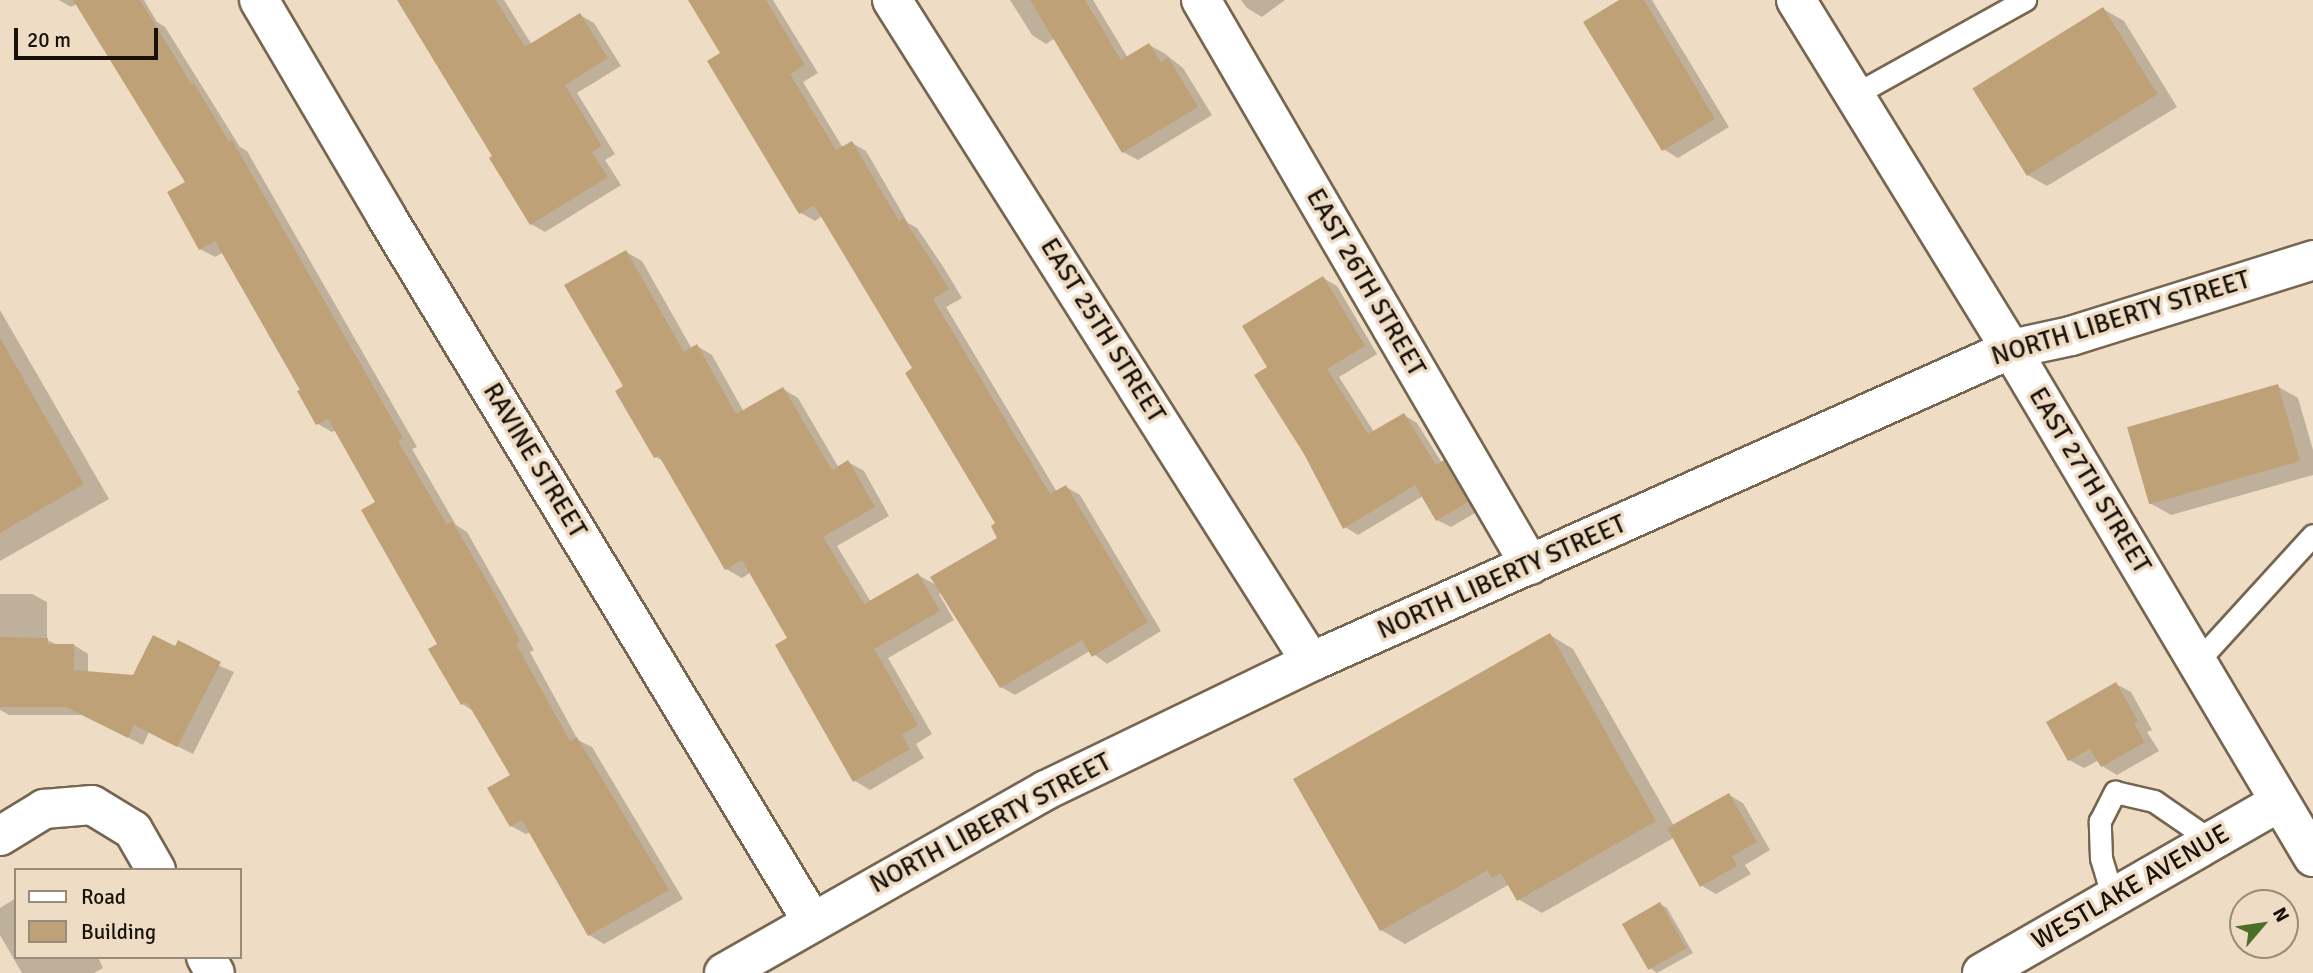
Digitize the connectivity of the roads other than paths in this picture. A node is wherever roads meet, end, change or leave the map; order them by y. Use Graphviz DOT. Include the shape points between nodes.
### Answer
graph roads {
  1 [pos="259,0"];
  2 [pos="892,0"];
  3 [pos="1200,0"];
  4 [pos="1796,0"];
  5 [pos="2025,0"];
  6 [pos="1854,95"];
  7 [pos="2313,260"];
  8 [pos="2011,349"];
  9 [pos="2313,536"];
  10 [pos="1530,565"];
  11 [pos="1311,662"];
  12 [pos="2196,663"];
  13 [pos="2279,803"];
  14 [pos="0,836"];
  15 [pos="2212,841"];
  16 [pos="2313,857"];
  17 [pos="155,868"];
  18 [pos="2113,898"];
  19 [pos="812,921"];
  20 [pos="723,973"];
  21 [pos="1982,973"];
  1 -- 19 [label="street, RAVINE STREET"];
  2 -- 11 [label="street, EAST 25TH STREET"];
  3 -- 10 [label="street, EAST 26TH STREET"];
  4 -- 6 [label="street, EAST 27TH STREET"];
  5 -- 6 [label="lane"];
  6 -- 8 [label="street, EAST 27TH STREET"];
  7 -- 8 [label="street, NORTH LIBERTY STREET" via="2071,336"];
  8 -- 10 [label="street, NORTH LIBERTY STREET"];
  8 -- 12 [label="street, EAST 27TH STREET"];
  9 -- 12 [label="lane"];
  10 -- 11 [label="street, NORTH LIBERTY STREET"];
  11 -- 19 [label="street, NORTH LIBERTY STREET" via="1046,790"];
  12 -- 13 [label="street, EAST 27TH STREET"];
  13 -- 15 [label="street, WESTLAKE AVENUE"];
  13 -- 16 [label="street, EAST 27TH STREET"];
  14 -- 17 [label="street" via="44,809 92,805 133,830"];
  15 -- 18 [label="street, WESTLAKE AVENUE"];
  15 -- 18 [label="lane" via="2154,801 2115,792 2100,821 2101,858"];
  18 -- 21 [label="street, WESTLAKE AVENUE"];
  19 -- 20 [label="street, NORTH LIBERTY STREET"];
}
